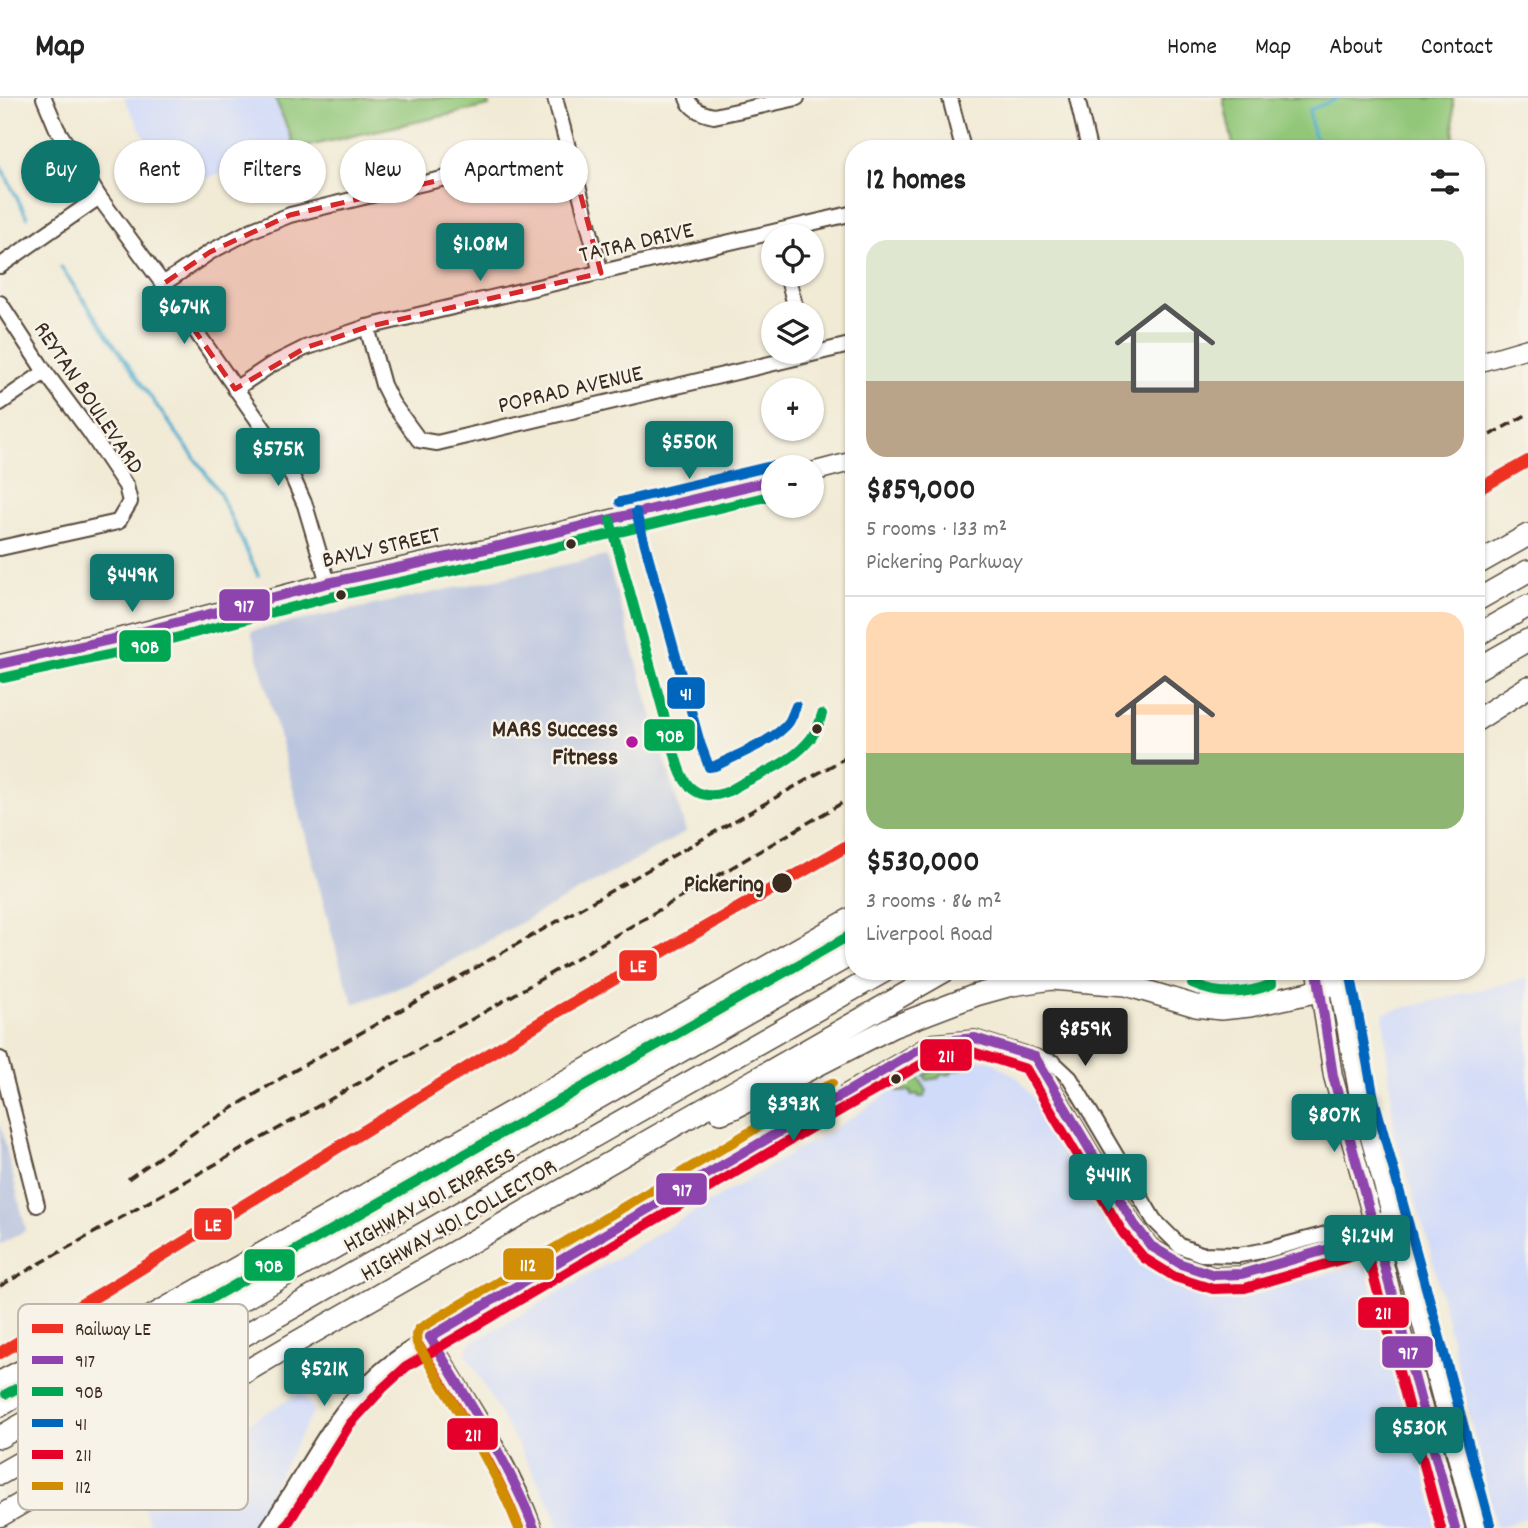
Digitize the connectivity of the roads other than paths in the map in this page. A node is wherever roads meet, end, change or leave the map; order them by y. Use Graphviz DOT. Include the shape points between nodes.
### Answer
graph roads {
  1 [pos="44,98"];
  2 [pos="555,98"];
  3 [pos="687,98"];
  4 [pos="797,98"];
  5 [pos="950,98"];
  6 [pos="1077,98"];
  7 [pos="64,140"];
  8 [pos="566,140"];
  9 [pos="961,140"];
  10 [pos="1087,140"];
  11 [pos="440,179"];
  12 [pos="100,198"];
  13 [pos="90,203"];
  14 [pos="583,203"];
  15 [pos="845,215"];
  16 [pos="814,224"];
  17 [pos="761,238"];
  18 [pos="0,266"];
  19 [pos="601,273"];
  20 [pos="163,284"];
  21 [pos="0,303"];
  22 [pos="367,327"];
  23 [pos="845,346"];
  24 [pos="1528,348"];
  25 [pos="824,350"];
  26 [pos="1485,361"];
  27 [pos="765,364"];
  28 [pos="45,372"];
  29 [pos="235,389"];
  30 [pos="0,403"];
  31 [pos="845,463"];
  32 [pos="824,469"];
  33 [pos="761,484"];
  34 [pos="1528,535"];
  35 [pos="0,548"];
  36 [pos="1485,559"];
  37 [pos="1528,571"];
  38 [pos="328,583"];
  39 [pos="1485,595"];
  40 [pos="1528,606"];
  41 [pos="1485,630"];
  42 [pos="1528,640"];
  43 [pos="0,664"];
  44 [pos="1485,664"];
  45 [pos="1528,687"];
  46 [pos="1485,715"];
  47 [pos="845,922"];
  48 [pos="845,958"];
  49 [pos="869,980"];
  50 [pos="929,980"];
  51 [pos="1045,980"];
  52 [pos="1064,980"];
  53 [pos="1328,980"];
  54 [pos="1334,980"];
  55 [pos="1335,980"];
  56 [pos="1035,1057"];
  57 [pos="0,1059"];
  58 [pos="4,1090"];
  59 [pos="645,1142"];
  60 [pos="728,1161"];
  61 [pos="37,1205"];
  62 [pos="1394,1223"];
  63 [pos="1375,1229"];
  64 [pos="173,1304"];
  65 [pos="235,1304"];
  66 [pos="248,1333"];
  67 [pos="248,1370"];
  68 [pos="18,1373"];
  69 [pos="0,1382"];
  70 [pos="18,1395"];
  71 [pos="0,1406"];
  72 [pos="18,1427"];
  73 [pos="0,1437"];
  74 [pos="18,1464"];
  75 [pos="0,1474"];
  76 [pos="18,1505"];
  77 [pos="0,1516"];
  78 [pos="268,1528"];
  79 [pos="534,1528"];
  80 [pos="1455,1528"];
  81 [pos="1476,1528"];
  1 -- 7 [label="street"];
  2 -- 8 [label="street"];
  3 -- 4 [label="street" via="701,114 714,116"];
  5 -- 9 [label="street"];
  6 -- 10 [label="street"];
  11 -- 20 [label="street" via="290,215 210,252"];
  12 -- 20 [label="street"];
  13 -- 18 [label="street"];
  14 -- 19 [label="street"];
  15 -- 16 [label="street, TATRA DRIVE"];
  17 -- 19 [label="street, TATRA DRIVE"];
  19 -- 22 [label="street, TATRA DRIVE"];
  20 -- 29 [label="street"];
  21 -- 28 [label="street, REYTAN BOULEVARD"];
  22 -- 27 [label="street, POPRAD AVENUE" via="392,403 419,440 437,443"];
  22 -- 29 [label="street, TATRA DRIVE" via="305,348"];
  23 -- 25 [label="street, POPRAD AVENUE"];
  24 -- 26 [label="main road"];
  28 -- 30 [label="street"];
  28 -- 35 [label="street, REYTAN BOULEVARD" via="126,486 130,502 118,522"];
  29 -- 38 [label="street" via="284,458"];
  31 -- 32 [label="main road"];
  33 -- 38 [label="main road, BAYLY STREET"];
  34 -- 36 [label="highway"];
  37 -- 39 [label="highway"];
  38 -- 43 [label="main road, BAYLY STREET"];
  40 -- 41 [label="highway"];
  42 -- 44 [label="highway"];
  45 -- 46 [label="highway"];
  47 -- 64 [label="highway"];
  48 -- 65 [label="highway, HIGHWAY 401 EXPRESS"];
  49 -- 66 [label="highway, HIGHWAY 401 EXPRESS"];
  50 -- 59 [label="highway, HIGHWAY 401 COLLECTOR"];
  51 -- 59 [label="highway" via="976,995 892,1027 734,1108"];
  52 -- 53 [label="highway" via="1126,985 1221,1009 1310,993"];
  54 -- 63 [label="main road" via="1333,1076"];
  55 -- 62 [label="main road" via="1360,1102"];
  56 -- 60 [label="street" via="975,1038 932,1042"];
  56 -- 63 [label="street" via="1054,1063 1070,1078 1154,1220 1180,1246 1201,1254 1239,1255"];
  56 -- 63 [label="street" via="1133,1224 1151,1246 1181,1264 1213,1275 1242,1275"];
  57 -- 58 [label="street"];
  58 -- 61 [label="street"];
  59 -- 67 [label="highway, HIGHWAY 401 COLLECTOR"];
  62 -- 63 [label="street"];
  62 -- 81 [label="main road"];
  63 -- 80 [label="main road"];
  68 -- 69 [label="highway"];
  70 -- 71 [label="highway"];
  72 -- 73 [label="highway, HIGHWAY 401 EXPRESS"];
  74 -- 75 [label="highway, HIGHWAY 401 EXPRESS"];
  76 -- 77 [label="highway, HIGHWAY 401 COLLECTOR"];
  78 -- 79 [label="street" via="354,1398 398,1356 430,1337 502,1457"];
}
